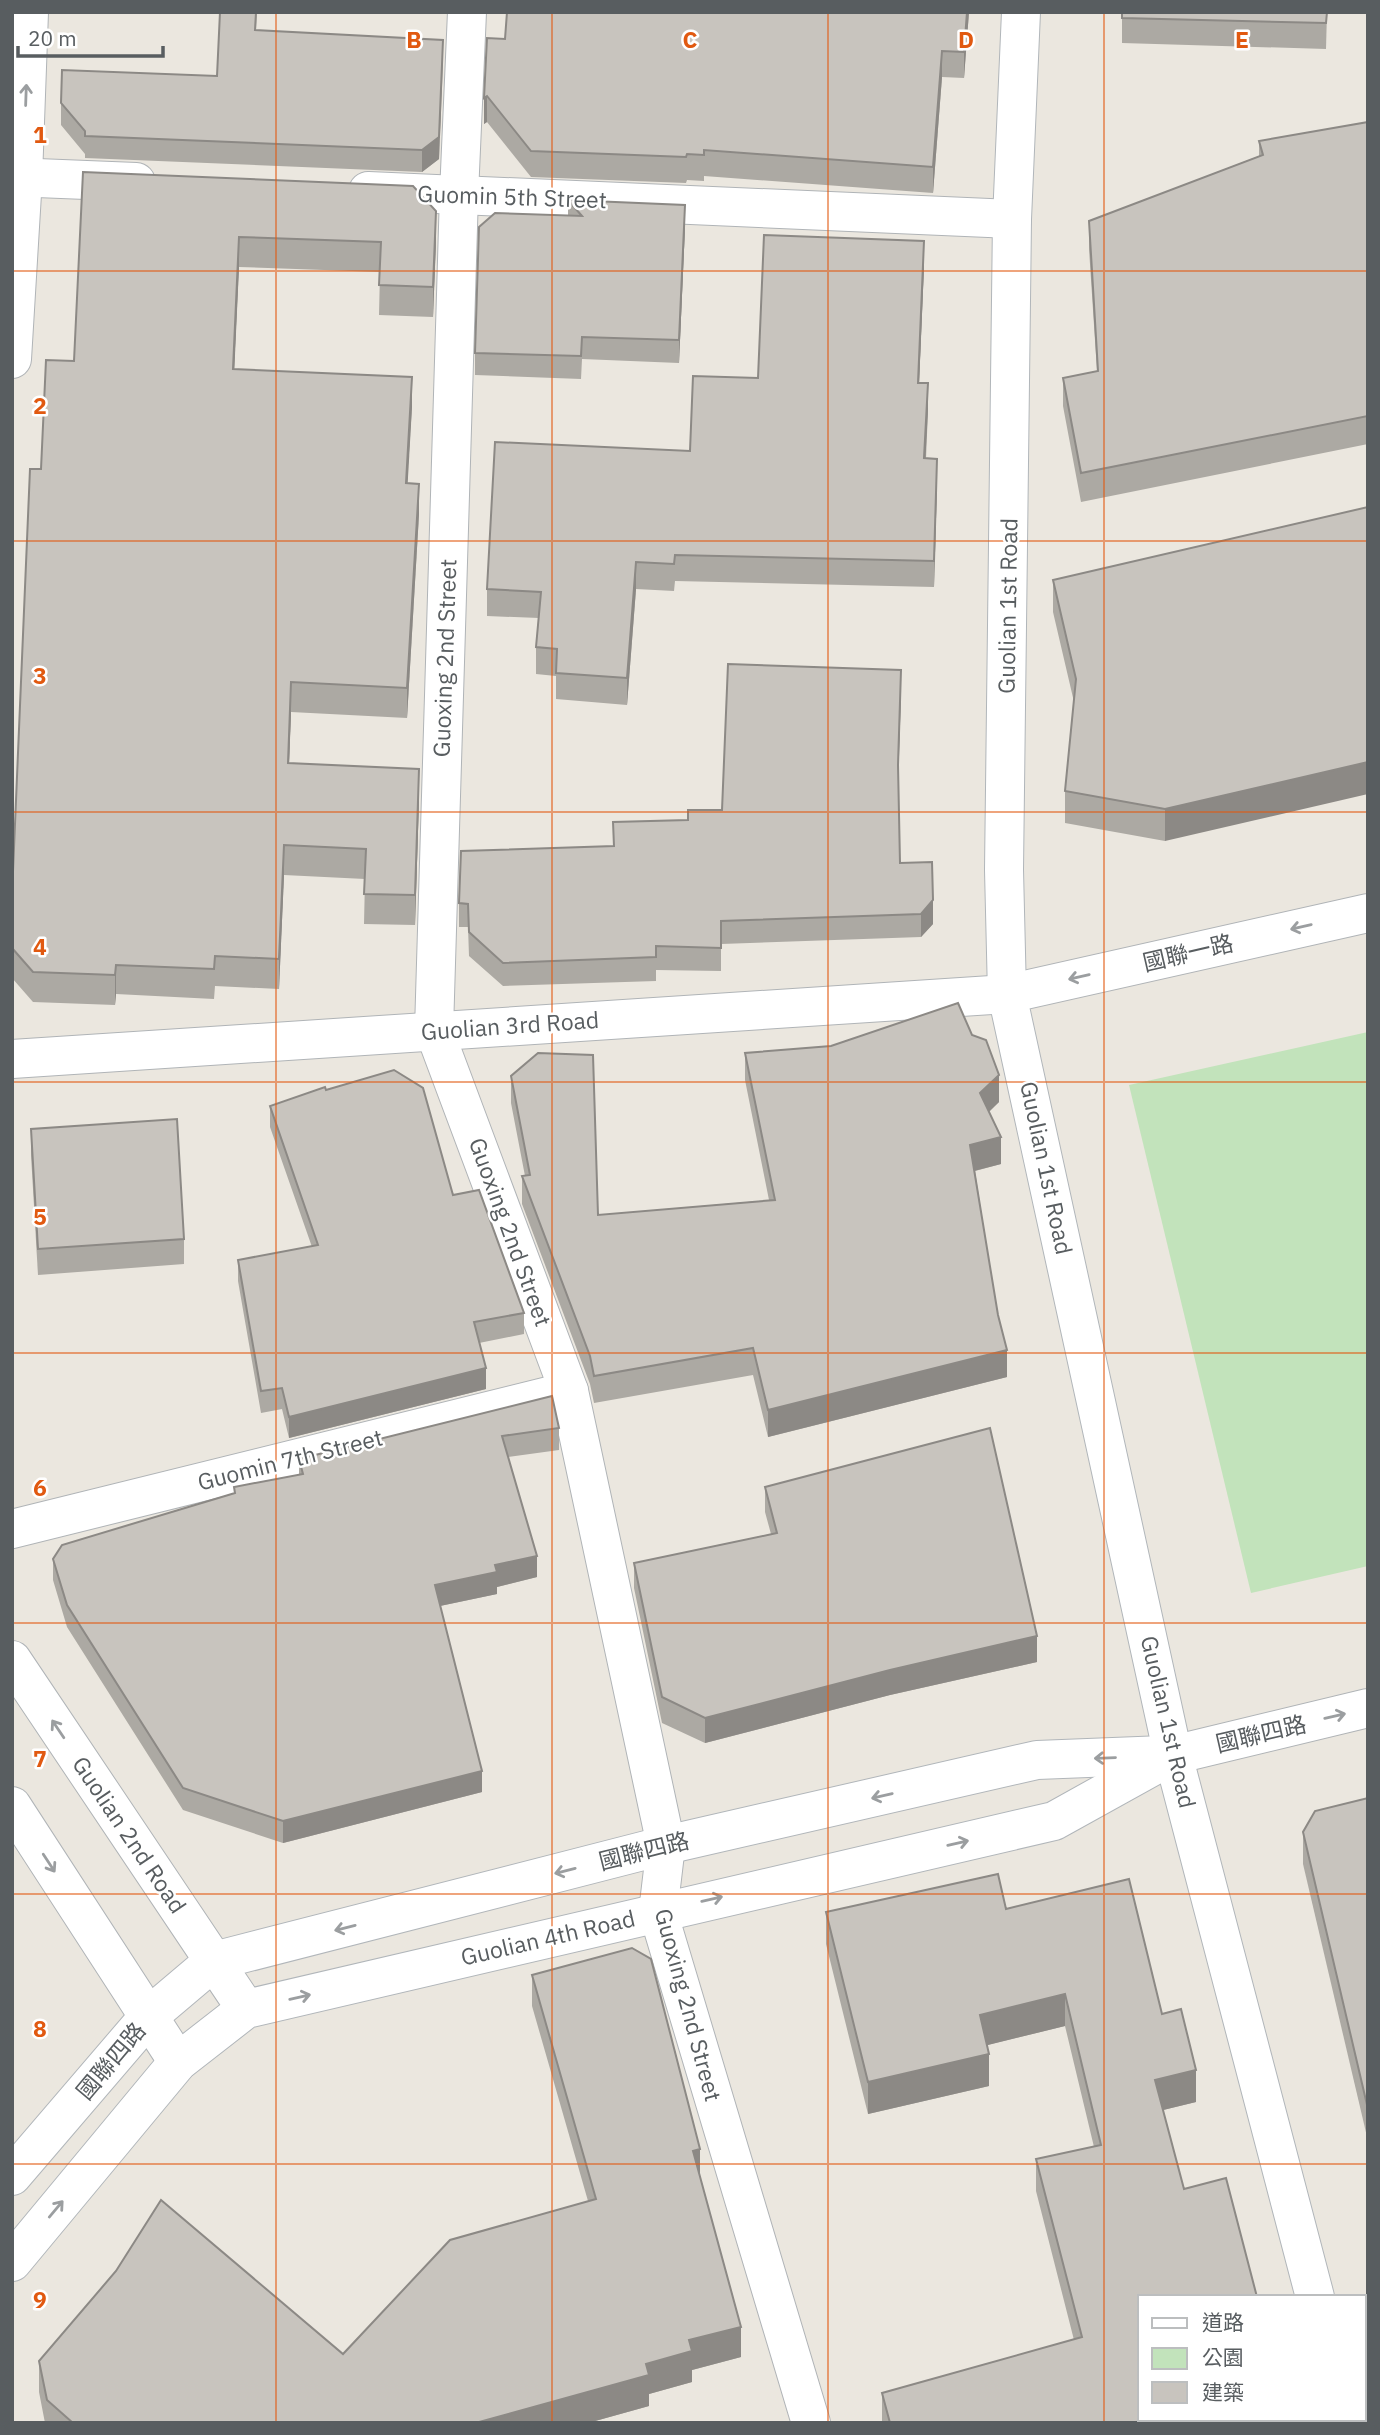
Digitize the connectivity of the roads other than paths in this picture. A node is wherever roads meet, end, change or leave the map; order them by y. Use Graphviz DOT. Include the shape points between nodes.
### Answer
graph roads {
  1 [pos="29,12"];
  2 [pos="467,12"];
  3 [pos="1021,12"];
  4 [pos="18,177"];
  5 [pos="173,183"];
  6 [pos="336,190"];
  7 [pos="459,194"];
  8 [pos="1012,219"];
  9 [pos="12,359"];
  10 [pos="1368,912"];
  11 [pos="1007,993"];
  12 [pos="434,1030"];
  13 [pos="12,1059"];
  14 [pos="569,1391"];
  15 [pos="12,1529"];
  16 [pos="12,1660"];
  17 [pos="1368,1708"];
  18 [pos="1173,1755"];
  19 [pos="12,1806"];
  20 [pos="666,1845"];
  21 [pos="658,1912"];
  22 [pos="214,1961"];
  23 [pos="246,2009"];
  24 [pos="149,2016"];
  25 [pos="178,2062"];
  26 [pos="12,2176"];
  27 [pos="12,2262"];
  28 [pos="1314,2295"];
  29 [pos="811,2423"];
  4 -- 1 [label="street, one-way"];
  2 -- 7 [label="street, Guoxing 2nd Street"];
  3 -- 8 [label="street, Guolian 1st Road"];
  4 -- 5 [label="street"];
  4 -- 9 [label="street"];
  6 -- 7 [label="street, Guomin 5th Street"];
  7 -- 8 [label="street, Guomin 5th Street"];
  7 -- 12 [label="street, Guoxing 2nd Street"];
  8 -- 11 [label="street, Guolian 1st Road" via="1004,870"];
  10 -- 11 [label="street, 國聯一路, one-way"];
  11 -- 12 [label="street, Guolian 3rd Road"];
  11 -- 18 [label="street, Guolian 1st Road"];
  12 -- 13 [label="street, Guolian 3rd Road"];
  12 -- 14 [label="street, Guoxing 2nd Street"];
  14 -- 15 [label="street, Guomin 7th Street"];
  14 -- 20 [label="street, Guoxing 2nd Street"];
  22 -- 16 [label="street, Guolian 2nd Road, one-way"];
  18 -- 17 [label="street, 國聯四路, one-way"];
  18 -- 20 [label="street, 國聯四路, one-way" via="1037,1760"];
  21 -- 18 [label="street, Guolian 4th Road, one-way" via="1054,1821"];
  18 -- 28 [label="street, Guolian 1st Road"];
  19 -- 24 [label="street, one-way"];
  20 -- 21 [label="street, Guoxing 2nd Street"];
  20 -- 22 [label="street, 國聯四路, one-way"];
  23 -- 21 [label="street, Guolian 4th Road, one-way"];
  21 -- 29 [label="street, Guoxing 2nd Street"];
  22 -- 23 [label="street, Guolian 2nd Road"];
  22 -- 24 [label="street, 國聯四路"];
  23 -- 25 [label="street, Guolian 4th Road"];
  24 -- 25 [label="street"];
  24 -- 26 [label="street, 國聯四路"];
  27 -- 25 [label="street, Guolian 4th Road, one-way"];
}
